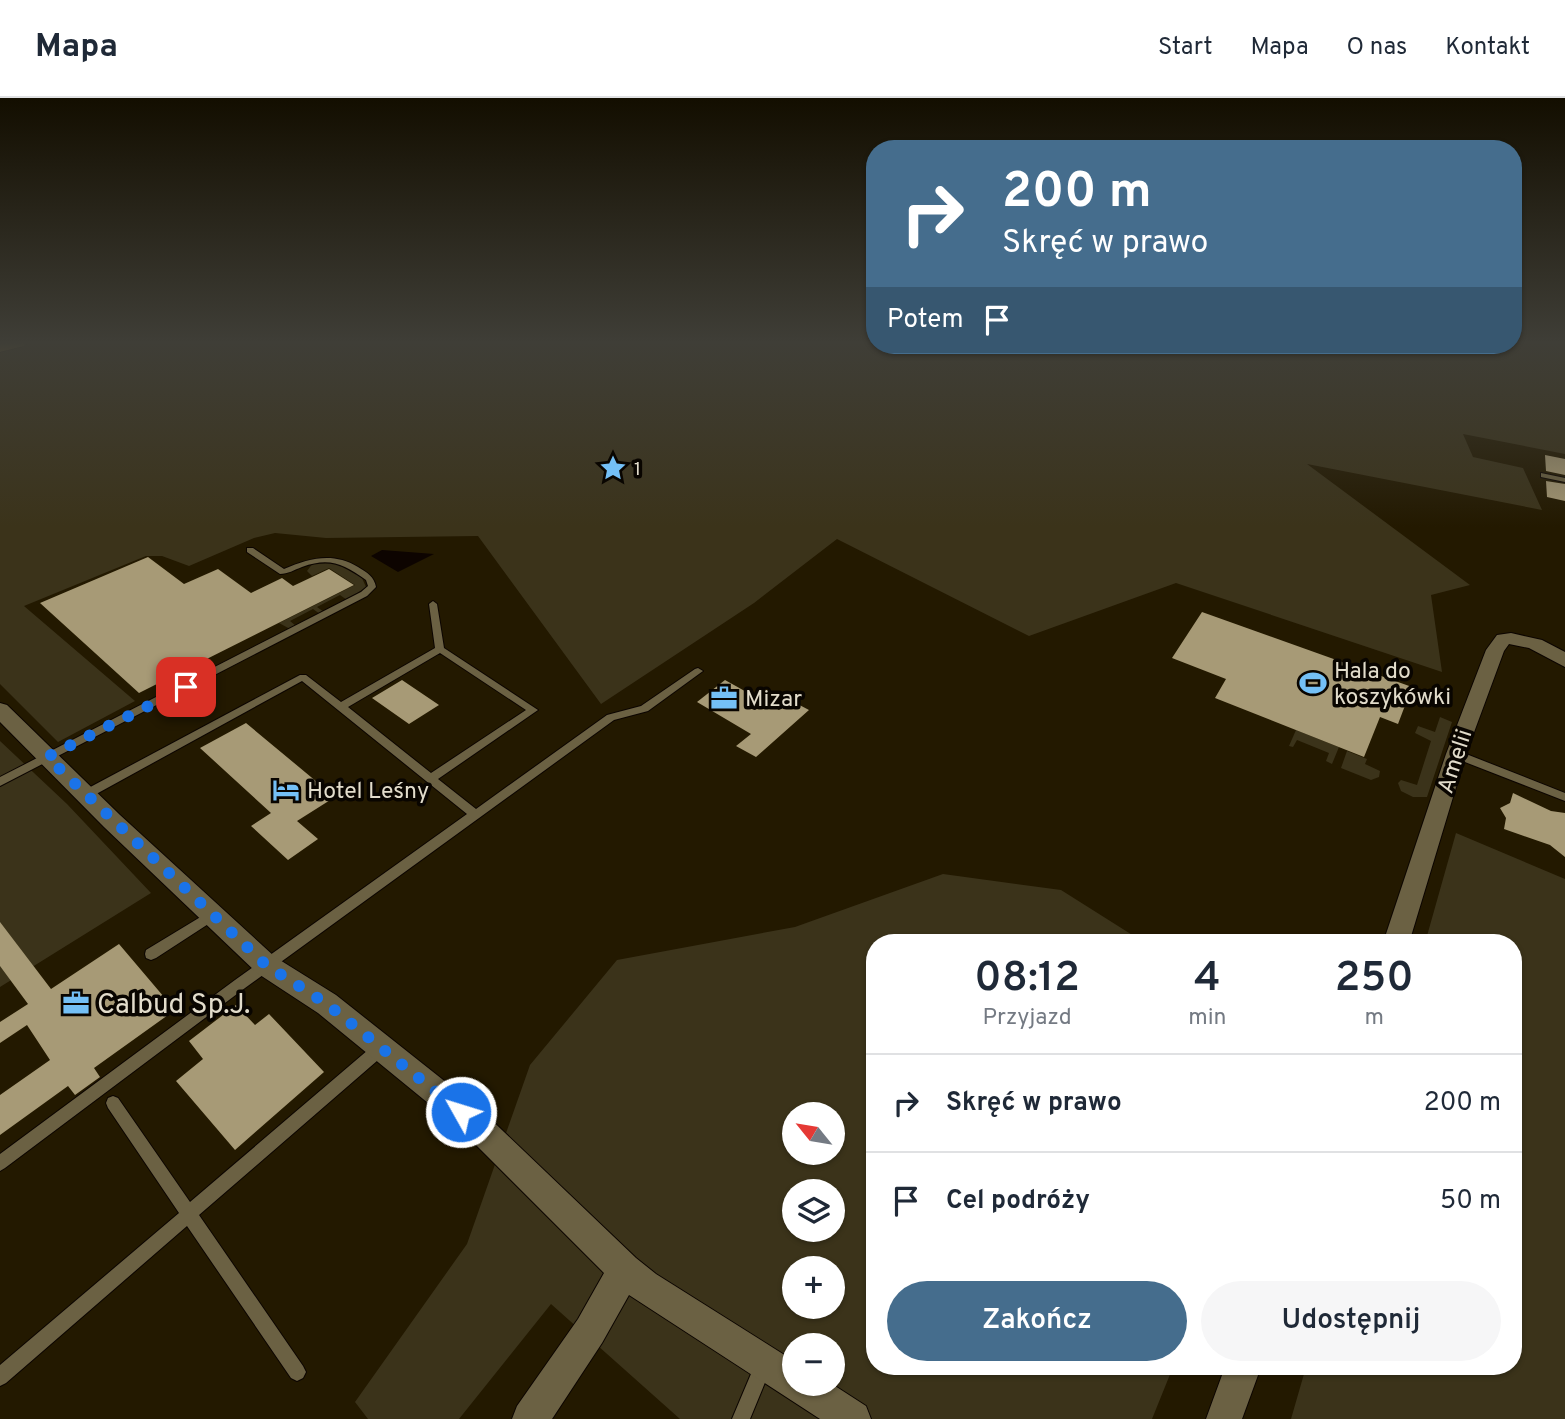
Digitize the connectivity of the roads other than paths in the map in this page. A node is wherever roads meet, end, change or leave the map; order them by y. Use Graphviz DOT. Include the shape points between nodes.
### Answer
graph roads {
  1 [pos="1544,475"];
  2 [pos="1565,480"];
  3 [pos="250,550"];
  4 [pos="433,604"];
  5 [pos="440,649"];
  6 [pos="1563,657"];
  7 [pos="698,671"];
  8 [pos="341,707"];
  9 [pos="0,710"];
  10 [pos="1456,754"];
  11 [pos="47,757"];
  12 [pos="431,778"];
  13 [pos="0,782"];
  14 [pos="85,795"];
  15 [pos="1565,797"];
  16 [pos="476,815"];
  17 [pos="212,915"];
  18 [pos="1399,934"];
  19 [pos="151,954"];
  20 [pos="266,965"];
  21 [pos="382,1047"];
  22 [pos="113,1103"];
  23 [pos="0,1163"];
  24 [pos="189,1214"];
  25 [pos="624,1270"];
  26 [pos="765,1363"];
  27 [pos="297,1372"];
  28 [pos="782,1374"];
  29 [pos="1240,1375"];
  30 [pos="0,1377"];
  31 [pos="817,1396"];
  32 [pos="530,1419"];
  33 [pos="741,1419"];
  34 [pos="853,1419"];
  35 [pos="1224,1419"];
  1 -- 2 [label="lane"];
  3 -- 11 [label="lane" via="283,572 312,559 345,561 370,579 372,587"];
  4 -- 5 [label="lane"];
  5 -- 8 [label="lane"];
  5 -- 12 [label="lane" via="533,710"];
  6 -- 10 [label="street, Amelii" via="1528,641 1503,639"];
  7 -- 16 [label="lane" via="645,709 611,717"];
  8 -- 12 [label="lane"];
  8 -- 14 [label="lane" via="303,677"];
  9 -- 11 [label="street"];
  10 -- 15 [label="lane"];
  10 -- 18 [label="street, Amelii"];
  11 -- 13 [label="lane"];
  11 -- 14 [label="street"];
  12 -- 16 [label="lane"];
  14 -- 17 [label="street"];
  16 -- 20 [label="lane"];
  17 -- 19 [label="lane"];
  17 -- 20 [label="street"];
  20 -- 21 [label="street"];
  20 -- 23 [label="lane"];
  21 -- 24 [label="lane"];
  21 -- 25 [label="street" via="471,1120"];
  22 -- 24 [label="lane"];
  24 -- 27 [label="lane"];
  24 -- 30 [label="lane"];
  25 -- 26 [label="street"];
  25 -- 32 [label="street" via="590,1331"];
  26 -- 28 [label="street"];
  26 -- 33 [label="lane"];
  29 -- 35 [label="street"];
  31 -- 34 [label="street"];
}
